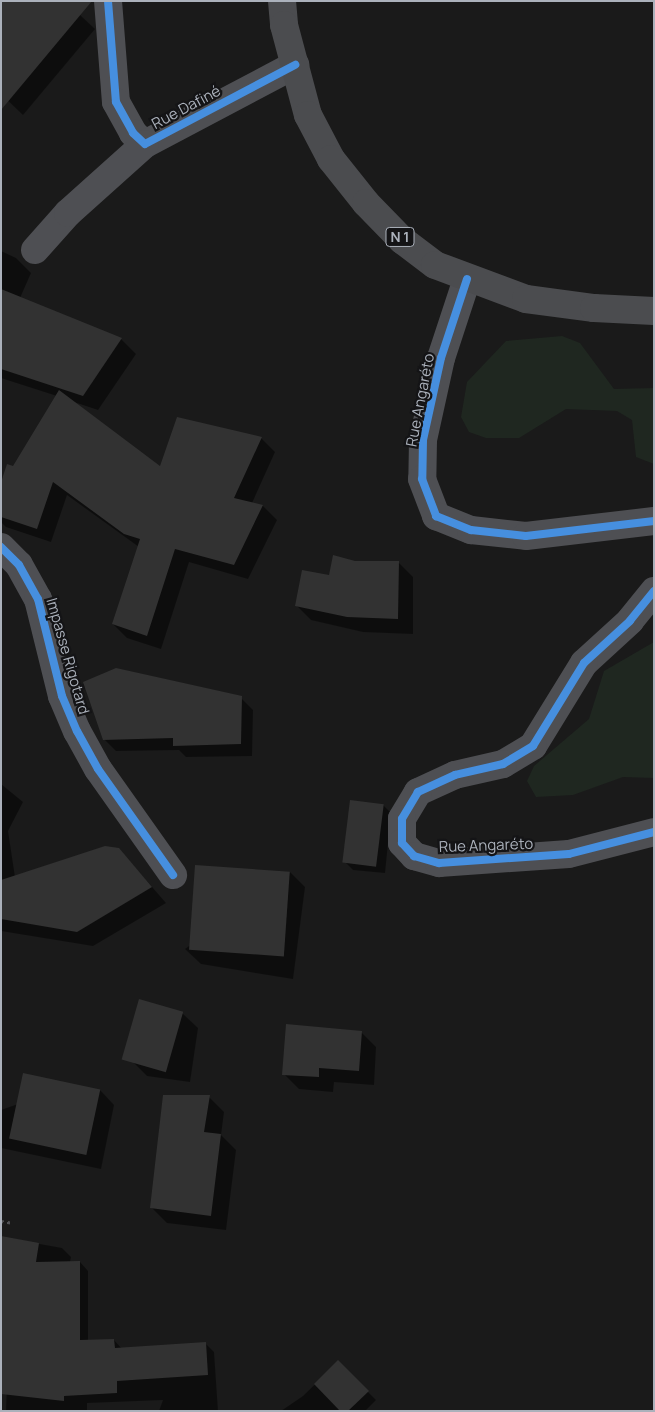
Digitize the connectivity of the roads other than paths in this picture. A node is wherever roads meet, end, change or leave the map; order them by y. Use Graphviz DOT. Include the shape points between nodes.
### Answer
graph roads {
  1 [pos="108,1"];
  2 [pos="282,1"];
  3 [pos="295,65"];
  4 [pos="145,144"];
  5 [pos="35,250"];
  6 [pos="467,279"];
  7 [pos="654,311"];
  8 [pos="654,521"];
  9 [pos="1,547"];
  10 [pos="654,591"];
  11 [pos="654,832"];
  12 [pos="173,875"];
  1 -- 4 [label="street, Rue Dafiné" via="116,102 133,133"];
  2 -- 3 [label="main road, N 1"];
  3 -- 4 [label="street, Rue Dafiné"];
  3 -- 6 [label="main road, N 1" via="308,115 331,159 366,203 402,240 436,264"];
  4 -- 5 [label="street" via="68,214"];
  6 -- 7 [label="main road, N 1" via="526,300"];
  6 -- 8 [label="street, Rue Angaréto" via="441,358 423,440 422,478 436,516 471,530 526,536"];
  9 -- 12 [label="street, Impasse Rigotard" via="19,565 38,600 62,696 77,731 98,769"];
  10 -- 11 [label="street, Rue Angaréto" via="630,621 584,663 533,746 503,764 454,775 418,792 402,819 402,843 414,856 439,863 569,854"];
}
